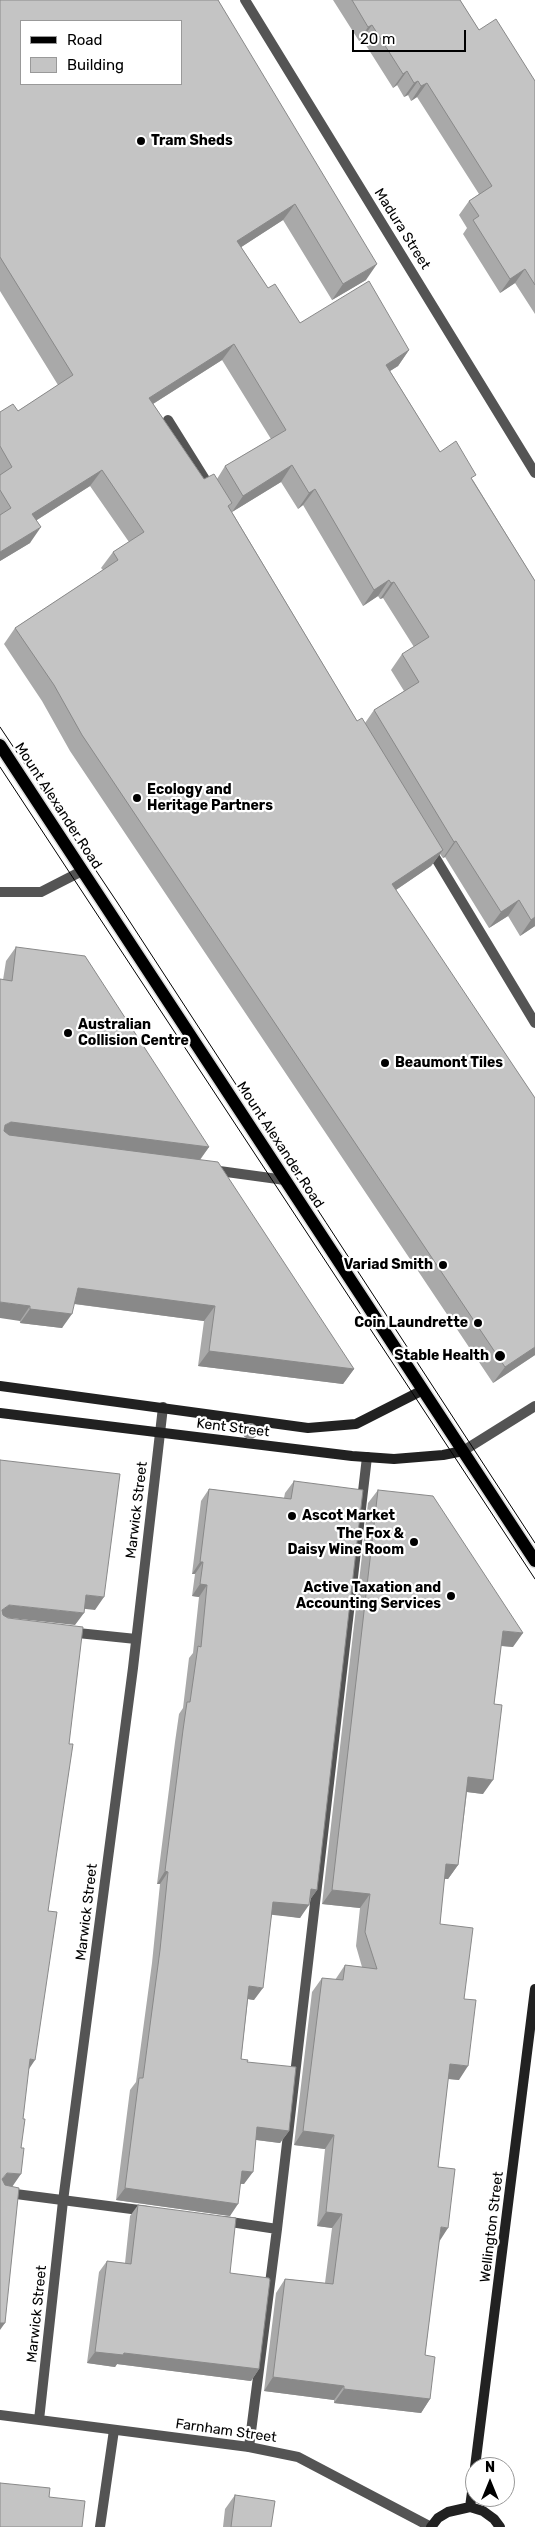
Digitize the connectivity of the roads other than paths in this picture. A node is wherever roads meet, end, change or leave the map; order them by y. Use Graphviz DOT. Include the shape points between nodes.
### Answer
graph roads {
  1 [pos="245,0"];
  2 [pos="168,420"];
  3 [pos="535,473"];
  4 [pos="215,496"];
  5 [pos="0,745"];
  6 [pos="421,834"];
  7 [pos="82,871"];
  8 [pos="0,892"];
  9 [pos="535,1024"];
  10 [pos="201,1169"];
  11 [pos="284,1180"];
  12 [pos="0,1386"];
  13 [pos="423,1390"];
  14 [pos="535,1406"];
  15 [pos="163,1407"];
  16 [pos="0,1413"];
  17 [pos="160,1433"];
  18 [pos="463,1451"];
  19 [pos="367,1457"];
  20 [pos="535,1561"];
  21 [pos="55,1630"];
  22 [pos="136,1640"];
  23 [pos="535,1989"];
  24 [pos="0,2192"];
  25 [pos="63,2201"];
  26 [pos="161,2213"];
  27 [pos="210,2220"];
  28 [pos="277,2228"];
  29 [pos="0,2415"];
  30 [pos="39,2420"];
  31 [pos="114,2430"];
  32 [pos="248,2447"];
  33 [pos="476,2457"];
  34 [pos="470,2507"];
  35 [pos="100,2527"];
  36 [pos="431,2527"];
  37 [pos="500,2527"];
  1 -- 3 [label="street, Madura Street"];
  2 -- 4 [label="street"];
  5 -- 7 [label="main road, Mount Alexander Road"];
  6 -- 9 [label="street"];
  7 -- 8 [label="street" via="41,892"];
  7 -- 11 [label="main road, Mount Alexander Road"];
  10 -- 11 [label="street"];
  11 -- 13 [label="main road, Mount Alexander Road"];
  12 -- 15 [label="street, Kent Street"];
  13 -- 15 [label="street, Kent Street" via="362,1422 333,1428 296,1426"];
  13 -- 18 [label="main road, Mount Alexander Road"];
  14 -- 18 [label="street"];
  15 -- 17 [label="street, Marwick Street"];
  16 -- 17 [label="street, Kent Street"];
  17 -- 19 [label="street, Kent Street"];
  17 -- 22 [label="street, Marwick Street"];
  18 -- 19 [label="street, Kent Street" via="403,1458"];
  18 -- 20 [label="main road, Mount Alexander Road"];
  19 -- 28 [label="street"];
  21 -- 22 [label="street"];
  22 -- 25 [label="street, Marwick Street"];
  23 -- 33 [label="street, Wellington Street"];
  24 -- 25 [label="street"];
  25 -- 26 [label="street"];
  25 -- 30 [label="street, Marwick Street"];
  27 -- 28 [label="street"];
  28 -- 32 [label="street"];
  29 -- 30 [label="street, Farnham Street"];
  30 -- 31 [label="street, Farnham Street"];
  31 -- 32 [label="street, Farnham Street"];
  31 -- 35 [label="street"];
  32 -- 36 [label="street, Farnham Street" via="298,2457"];
  34 -- 36 [label="street" via="448,2512"];
  34 -- 37 [label="street" via="483,2511"];
}
